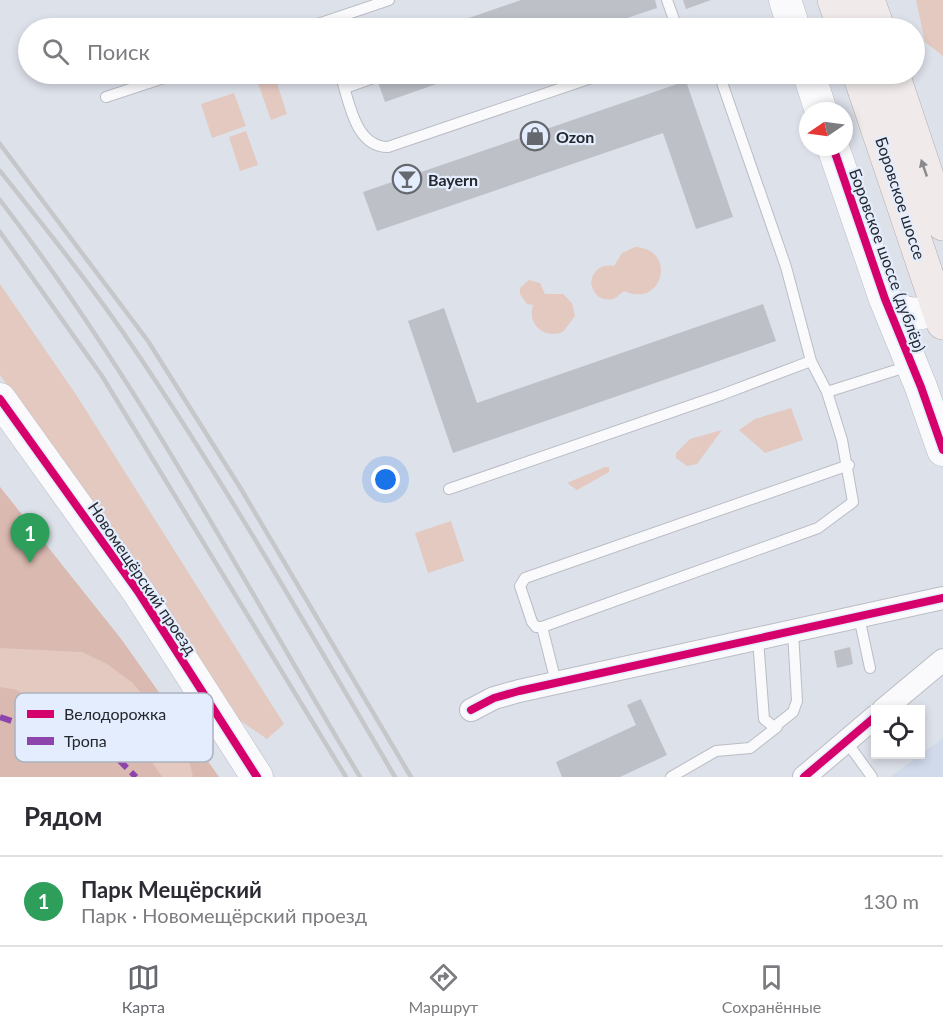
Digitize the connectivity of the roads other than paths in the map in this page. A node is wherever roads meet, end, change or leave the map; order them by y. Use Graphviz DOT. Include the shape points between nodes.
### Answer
graph roads {
  1 [pos="389,0"];
  2 [pos="667,0"];
  3 [pos="774,0"];
  4 [pos="785,0"];
  5 [pos="834,0"];
  6 [pos="868,0"];
  7 [pos="343,18"];
  8 [pos="673,18"];
  9 [pos="787,18"];
  10 [pos="791,18"];
  11 [pos="840,18"];
  12 [pos="874,18"];
  13 [pos="147,84"];
  14 [pos="344,84"];
  15 [pos="356,84"];
  16 [pos="574,84"];
  17 [pos="722,84"];
  18 [pos="811,84"];
  19 [pos="862,84"];
  20 [pos="896,84"];
  21 [pos="345,88"];
  22 [pos="106,98"];
  23 [pos="817,102"];
  24 [pos="836,156"];
  25 [pos="943,224"];
  26 [pos="885,299"];
  27 [pos="941,312"];
  28 [pos="811,361"];
  29 [pos="913,365"];
  30 [pos="827,392"];
  31 [pos="0,399"];
  32 [pos="943,450"];
  33 [pos="849,465"];
  34 [pos="449,489"];
  35 [pos="943,598"];
  36 [pos="859,617"];
  37 [pos="542,627"];
  38 [pos="793,632"];
  39 [pos="758,639"];
  40 [pos="943,660"];
  41 [pos="870,668"];
  42 [pos="556,682"];
  43 [pos="204,693"];
  44 [pos="889,705"];
  45 [pos="213,708"];
  46 [pos="471,710"];
  47 [pos="871,720"];
  48 [pos="777,727"];
  49 [pos="846,741"];
  50 [pos="257,777"];
  51 [pos="671,777"];
  52 [pos="804,777"];
  53 [pos="872,777"];
  1 -- 7 [label="lane"];
  2 -- 8 [label="lane"];
  3 -- 9 [label="lane"];
  4 -- 10 [label="street"];
  5 -- 11 [label="main road"];
  6 -- 12 [label="main road"];
  13 -- 22 [label="lane"];
  14 -- 21 [label="lane"];
  15 -- 21 [label="lane"];
  16 -- 21 [label="lane" via="388,147 365,139"];
  17 -- 28 [label="lane" via="786,267"];
  18 -- 23 [label="street"];
  19 -- 27 [label="main road, Боровское шоссе"];
  25 -- 20 [label="main road, Боровское шоссе, one-way"];
  24 -- 26 [label="street, Боровское шоссе (дублёр)"];
  26 -- 27 [label="street" via="898,311 923,315"];
  26 -- 29 [label="street, Боровское шоссе (дублёр)"];
  28 -- 30 [label="lane"];
  28 -- 34 [label="lane"];
  29 -- 30 [label="lane"];
  29 -- 32 [label="street, Боровское шоссе (дублёр)"];
  30 -- 33 [label="lane"];
  31 -- 43 [label="street, Новомещёрский проезд" via="140,593"];
  33 -- 37 [label="lane" via="853,502 823,526"];
  33 -- 37 [label="lane" via="525,578 520,586 534,625"];
  35 -- 36 [label="street"];
  36 -- 38 [label="street"];
  36 -- 41 [label="lane"];
  37 -- 42 [label="lane"];
  38 -- 39 [label="street"];
  38 -- 48 [label="lane" via="797,701 793,712"];
  39 -- 42 [label="street"];
  39 -- 48 [label="lane" via="764,719 771,727"];
  40 -- 44 [label="street"];
  42 -- 46 [label="street" via="494,698"];
  45 -- 50 [label="street, Новомещёрский проезд"];
  47 -- 49 [label="street"];
  48 -- 51 [label="lane" via="750,748 716,751"];
  49 -- 52 [label="street"];
  49 -- 53 [label="lane"];
}
